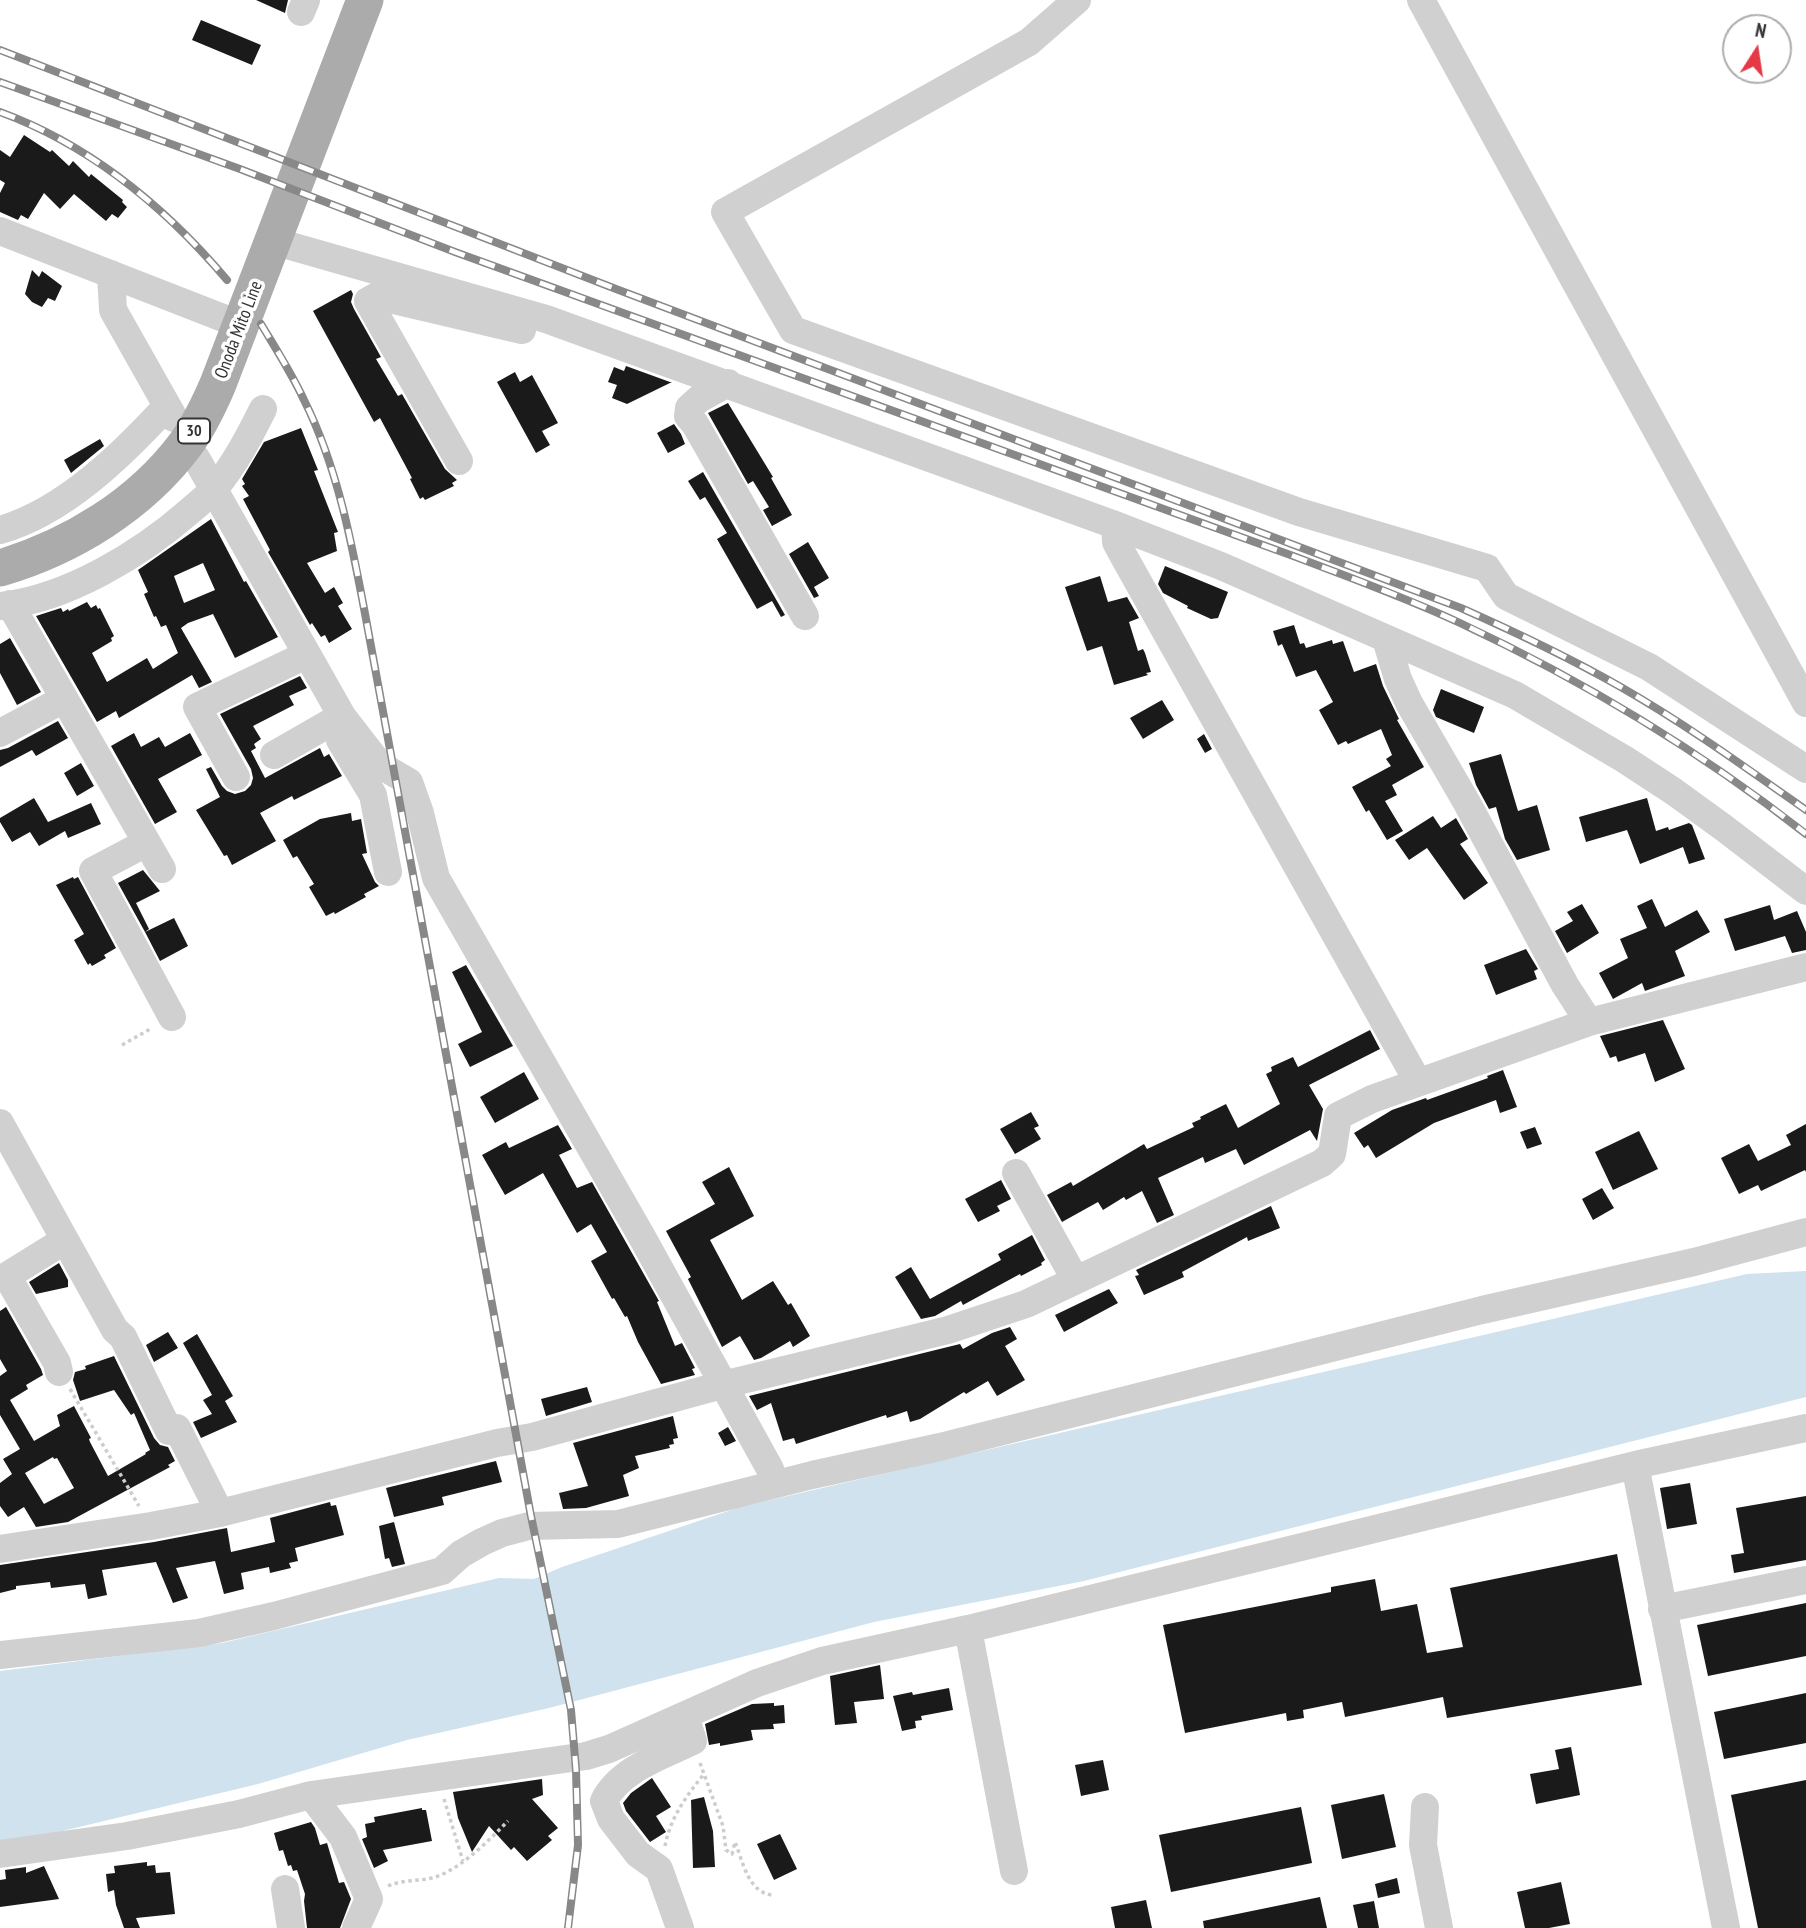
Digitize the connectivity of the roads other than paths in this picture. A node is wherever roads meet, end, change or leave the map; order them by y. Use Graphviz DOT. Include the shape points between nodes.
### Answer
graph roads {
  1 [pos="365,0"];
  2 [pos="1077,0"];
  3 [pos="1421,0"];
  4 [pos="279,224"];
  5 [pos="0,231"];
  6 [pos="111,274"];
  7 [pos="241,325"];
  8 [pos="615,344"];
  9 [pos="728,383"];
  10 [pos="263,409"];
  11 [pos="196,458"];
  12 [pos="459,460"];
  13 [pos="213,490"];
  14 [pos="1115,525"];
  15 [pos="0,530"];
  16 [pos="0,568"];
  17 [pos="5,605"];
  18 [pos="805,616"];
  19 [pos="1387,639"];
  20 [pos="306,655"];
  21 [pos="64,699"];
  22 [pos="1806,703"];
  23 [pos="346,721"];
  24 [pos="0,733"];
  25 [pos="274,755"];
  26 [pos="1806,769"];
  27 [pos="236,777"];
  28 [pos="146,842"];
  29 [pos="162,869"];
  30 [pos="388,872"];
  31 [pos="1806,891"];
  32 [pos="1806,967"];
  33 [pos="172,1017"];
  34 [pos="1589,1022"];
  35 [pos="1418,1082"];
  36 [pos="0,1123"];
  37 [pos="1016,1173"];
  38 [pos="1806,1232"];
  39 [pos="65,1240"];
  40 [pos="1074,1279"];
  41 [pos="59,1372"];
  42 [pos="722,1385"];
  43 [pos="1806,1428"];
  44 [pos="940,1447"];
  45 [pos="1635,1465"];
  46 [pos="770,1469"];
  47 [pos="681,1509"];
  48 [pos="220,1513"];
  49 [pos="0,1549"];
  50 [pos="1806,1580"];
  51 [pos="1661,1609"];
  52 [pos="968,1629"];
  53 [pos="0,1655"];
  54 [pos="689,1729"];
  55 [pos="311,1795"];
  56 [pos="1425,1807"];
  57 [pos="0,1854"];
  58 [pos="648,1862"];
  59 [pos="1014,1871"];
  60 [pos="285,1889"];
  61 [pos="291,1928"];
  62 [pos="356,1928"];
  63 [pos="663,1928"];
  64 [pos="680,1928"];
  65 [pos="1438,1928"];
  66 [pos="1726,1928"];
  1 -- 4 [label="main road, Onoda Mito Line / 30"];
  2 -- 26 [label="street" via="1029,42 724,212 793,330 1299,512 1486,568 1506,596 1649,667"];
  3 -- 22 [label="street"];
  4 -- 7 [label="main road, Onoda Mito Line / 30"];
  4 -- 8 [label="street"];
  5 -- 6 [label="street"];
  6 -- 7 [label="street"];
  6 -- 15 [label="street" via="113,310 170,412 104,470 41,512"];
  7 -- 16 [label="main road, Onoda Mito Line / 30" via="204,416 163,470 99,524 52,549"];
  8 -- 9 [label="street"];
  8 -- 12 [label="street" via="606,354 377,296 368,301"];
  9 -- 14 [label="street"];
  9 -- 18 [label="street" via="699,399 688,416"];
  10 -- 13 [label="street" via="237,458"];
  11 -- 13 [label="street"];
  13 -- 17 [label="street" via="138,551 57,591"];
  13 -- 20 [label="street"];
  14 -- 19 [label="street" via="1222,566"];
  14 -- 35 [label="street" via="1123,555"];
  17 -- 21 [label="street"];
  19 -- 31 [label="street" via="1515,695 1624,759"];
  19 -- 34 [label="street" via="1409,703"];
  20 -- 23 [label="street"];
  20 -- 27 [label="street" via="197,707"];
  21 -- 24 [label="street"];
  21 -- 28 [label="street"];
  23 -- 25 [label="street"];
  23 -- 30 [label="street" via="340,740 373,794"];
  23 -- 42 [label="street" via="380,765 409,782 436,878"];
  28 -- 29 [label="street"];
  28 -- 33 [label="street" via="93,871"];
  32 -- 34 [label="street"];
  34 -- 35 [label="street"];
  35 -- 40 [label="street" via="1338,1116 1332,1154 1322,1163"];
  36 -- 39 [label="street"];
  37 -- 40 [label="street"];
  38 -- 44 [label="street"];
  39 -- 41 [label="street" via="7,1276"];
  39 -- 48 [label="street" via="123,1337 169,1431 177,1428"];
  40 -- 42 [label="street" via="1026,1304 948,1330"];
  42 -- 46 [label="street"];
  42 -- 48 [label="street"];
  43 -- 45 [label="street"];
  44 -- 46 [label="street" via="860,1448"];
  44 -- 47 [label="street"];
  45 -- 51 [label="street"];
  45 -- 52 [label="street"];
  46 -- 47 [label="street" via="702,1491 685,1500"];
  47 -- 53 [label="street" via="618,1524 555,1524 502,1533 461,1554 442,1571 199,1633"];
  48 -- 49 [label="street"];
  50 -- 51 [label="street"];
  51 -- 66 [label="street"];
  52 -- 54 [label="street" via="822,1661 757,1683"];
  52 -- 59 [label="street"];
  54 -- 55 [label="street" via="586,1756"];
  54 -- 58 [label="street" via="611,1787 604,1801 611,1819"];
  55 -- 57 [label="street" via="127,1836"];
  55 -- 62 [label="street" via="342,1837 369,1899"];
  56 -- 65 [label="street" via="1423,1845"];
  58 -- 63 [label="street"];
  58 -- 64 [label="street" via="669,1892"];
  60 -- 61 [label="street"];
}
